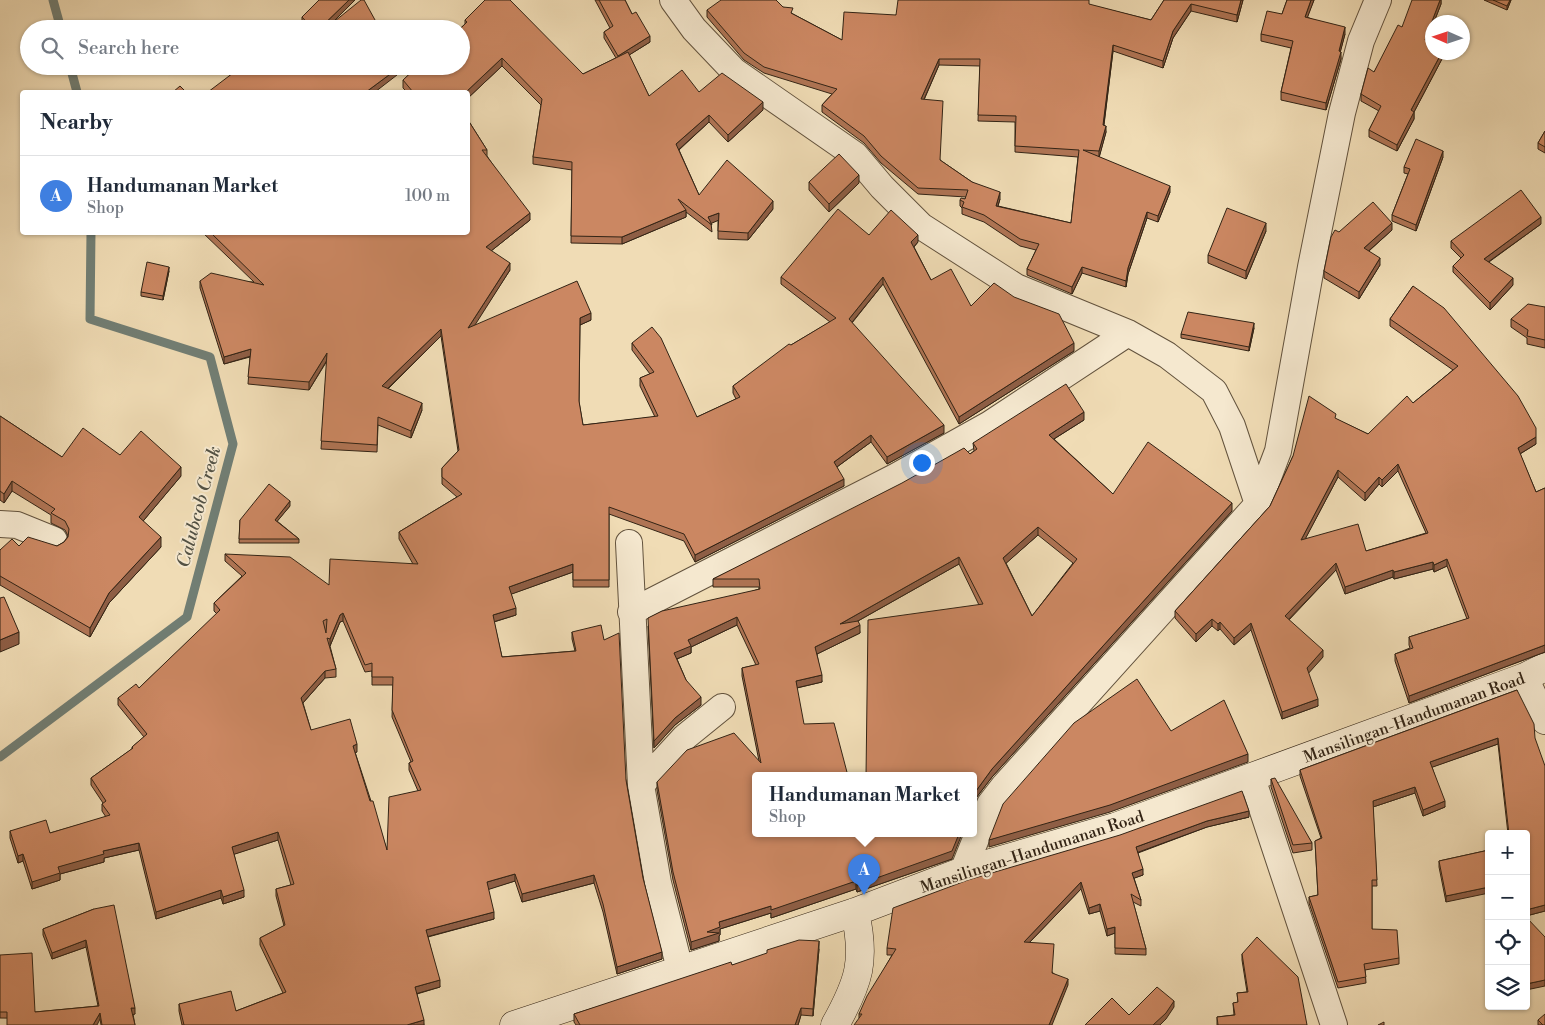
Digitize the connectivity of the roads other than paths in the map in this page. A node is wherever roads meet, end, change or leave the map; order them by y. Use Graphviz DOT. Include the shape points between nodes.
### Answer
graph roads {
  1 [pos="674,0"];
  2 [pos="1378,0"];
  3 [pos="1128,333"];
  4 [pos="1258,504"];
  5 [pos="0,524"];
  6 [pos="54,540"];
  7 [pos="629,544"];
  8 [pos="631,612"];
  9 [pos="1535,672"];
  10 [pos="722,707"];
  11 [pos="1545,721"];
  12 [pos="1252,778"];
  13 [pos="641,785"];
  14 [pos="977,836"];
  15 [pos="977,837"];
  16 [pos="963,871"];
  17 [pos="855,912"];
  18 [pos="680,969"];
  19 [pos="514,1025"];
  20 [pos="835,1025"];
  21 [pos="1334,1025"];
  1 -- 3 [label="street" via="694,29 734,71 855,155 921,226 1016,287"];
  2 -- 4 [label="street" via="1361,41 1342,114 1278,451"];
  3 -- 4 [label="street" via="1167,355 1214,390 1232,426"];
  3 -- 8 [label="street" via="990,424"];
  4 -- 14 [label="street" via="1004,786 990,804"];
  5 -- 6 [label="street" via="17,525"];
  7 -- 8 [label="street"];
  8 -- 13 [label="street"];
  9 -- 11 [label="street"];
  9 -- 12 [label="street, Mansilingan-Handumanan Road"];
  10 -- 13 [label="street" via="685,736"];
  12 -- 16 [label="street, Mansilingan-Handumanan Road" via="1115,827"];
  12 -- 21 [label="street"];
  13 -- 18 [label="street" via="658,883"];
  15 -- 16 [label="street"];
  16 -- 17 [label="street, Mansilingan-Handumanan Road"];
  17 -- 18 [label="street, Mansilingan-Handumanan Road"];
  17 -- 20 [label="street" via="860,936 860,963 851,997"];
  18 -- 19 [label="street, Mansilingan-Handumanan Road"];
}
